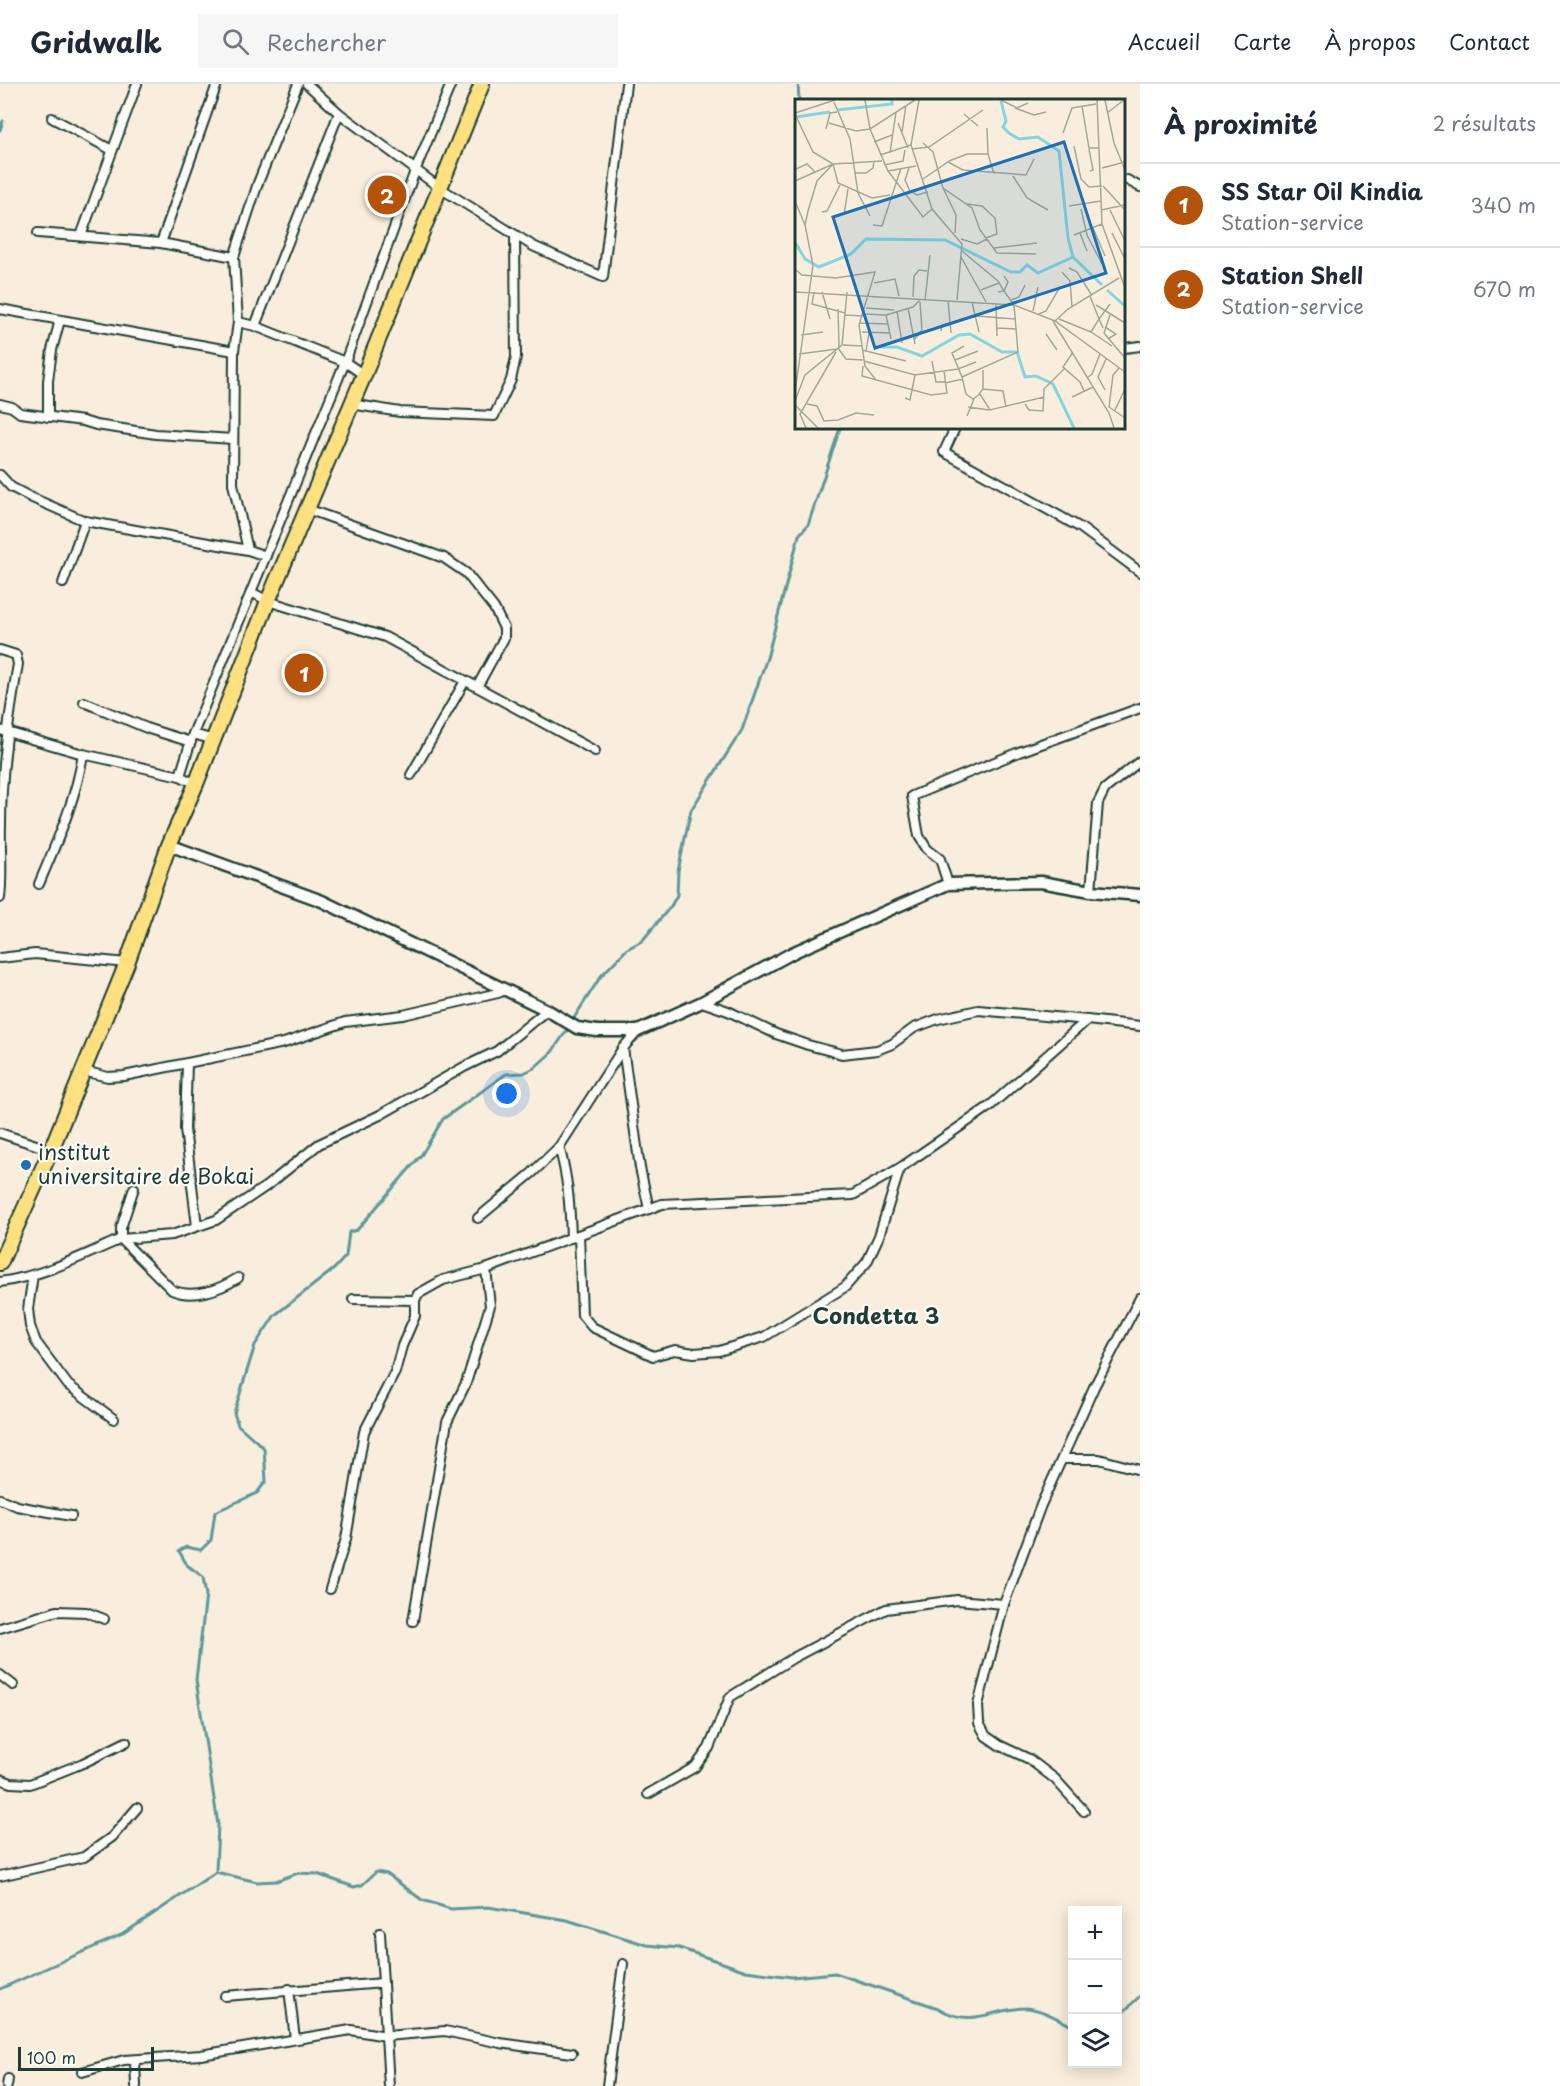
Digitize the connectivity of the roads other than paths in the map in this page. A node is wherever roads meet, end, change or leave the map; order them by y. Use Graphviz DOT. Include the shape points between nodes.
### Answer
graph roads {
  1 [pos="137,84"];
  2 [pos="217,84"];
  3 [pos="298,84"];
  4 [pos="307,84"];
  5 [pos="450,84"];
  6 [pos="482,84"];
  7 [pos="626,84"];
  8 [pos="339,113"];
  9 [pos="52,118"];
  10 [pos="112,150"];
  11 [pos="415,171"];
  12 [pos="1127,180"];
  13 [pos="1140,187"];
  14 [pos="440,188"];
  15 [pos="38,233"];
  16 [pos="515,235"];
  17 [pos="81,236"];
  18 [pos="161,243"];
  19 [pos="234,257"];
  20 [pos="0,309"];
  21 [pos="60,320"];
  22 [pos="238,322"];
  23 [pos="255,326"];
  24 [pos="1140,346"];
  25 [pos="1125,348"];
  26 [pos="234,351"];
  27 [pos="345,362"];
  28 [pos="364,375"];
  29 [pos="0,404"];
  30 [pos="351,404"];
  31 [pos="48,417"];
  32 [pos="955,429"];
  33 [pos="233,439"];
  34 [pos="0,475"];
  35 [pos="307,509"];
  36 [pos="84,521"];
  37 [pos="249,550"];
  38 [pos="266,556"];
  39 [pos="1140,572"];
  40 [pos="63,583"];
  41 [pos="251,592"];
  42 [pos="268,601"];
  43 [pos="0,650"];
  44 [pos="465,681"];
  45 [pos="477,687"];
  46 [pos="84,702"];
  47 [pos="1140,708"];
  48 [pos="3,730"];
  49 [pos="192,738"];
  50 [pos="214,740"];
  51 [pos="595,751"];
  52 [pos="84,754"];
  53 [pos="1140,761"];
  54 [pos="411,775"];
  55 [pos="180,776"];
  56 [pos="196,784"];
  57 [pos="169,845"];
  58 [pos="39,884"];
  59 [pos="948,884"];
  60 [pos="1091,891"];
  61 [pos="1140,895"];
  62 [pos="0,898"];
  63 [pos="0,958"];
  64 [pos="127,963"];
  65 [pos="505,990"];
  66 [pos="702,1002"];
  67 [pos="547,1010"];
  68 [pos="1087,1020"];
  69 [pos="1140,1026"];
  70 [pos="638,1031"];
  71 [pos="623,1048"];
  72 [pos="187,1062"];
  73 [pos="82,1071"];
  74 [pos="0,1133"];
  75 [pos="559,1147"];
  76 [pos="51,1150"];
  77 [pos="900,1168"];
  78 [pos="134,1188"];
  79 [pos="649,1209"];
  80 [pos="478,1218"];
  81 [pos="197,1226"];
  82 [pos="575,1237"];
  83 [pos="121,1239"];
  84 [pos="0,1263"];
  85 [pos="486,1269"];
  86 [pos="33,1275"];
  87 [pos="238,1278"];
  88 [pos="0,1282"];
  89 [pos="1140,1298"];
  90 [pos="353,1299"];
  91 [pos="415,1300"];
  92 [pos="114,1419"];
  93 [pos="1062,1460"];
  94 [pos="1140,1470"];
  95 [pos="0,1499"];
  96 [pos="71,1516"];
  97 [pos="330,1588"];
  98 [pos="1004,1604"];
  99 [pos="104,1619"];
  100 [pos="414,1622"];
  101 [pos="0,1628"];
  102 [pos="0,1675"];
  103 [pos="13,1685"];
  104 [pos="126,1742"];
  105 [pos="0,1779"];
  106 [pos="648,1794"];
  107 [pos="137,1808"];
  108 [pos="1084,1812"];
  109 [pos="0,1876"];
  110 [pos="380,1933"];
  111 [pos="623,1964"];
  112 [pos="383,1983"];
  113 [pos="289,1989"];
  114 [pos="225,1996"];
  115 [pos="386,2036"];
  116 [pos="295,2039"];
  117 [pos="572,2053"];
  118 [pos="135,2060"];
  119 [pos="82,2072"];
  120 [pos="136,2086"];
  121 [pos="388,2086"];
  122 [pos="607,2086"];
  1 -- 10 [label="street"];
  2 -- 18 [label="street"];
  3 -- 19 [label="street" via="258,183"];
  4 -- 8 [label="street"];
  5 -- 11 [label="street"];
  6 -- 14 [label="highway"];
  7 -- 16 [label="street" via="603,277"];
  8 -- 11 [label="street"];
  8 -- 23 [label="street"];
  9 -- 10 [label="street"];
  10 -- 17 [label="street"];
  11 -- 14 [label="street"];
  11 -- 27 [label="street"];
  12 -- 13 [label="street"];
  14 -- 16 [label="street"];
  14 -- 28 [label="highway"];
  15 -- 17 [label="street"];
  16 -- 30 [label="street" via="516,357 511,380 494,416 400,412"];
  17 -- 18 [label="street"];
  18 -- 19 [label="street"];
  19 -- 22 [label="street"];
  20 -- 21 [label="street"];
  21 -- 26 [label="street"];
  21 -- 31 [label="street" via="48,381"];
  22 -- 23 [label="street"];
  22 -- 26 [label="street"];
  23 -- 27 [label="street"];
  24 -- 25 [label="street"];
  26 -- 33 [label="street"];
  27 -- 28 [label="street"];
  27 -- 38 [label="street"];
  28 -- 30 [label="highway"];
  29 -- 31 [label="street" via="20,413"];
  30 -- 35 [label="highway"];
  31 -- 33 [label="street" via="156,434"];
  32 -- 39 [label="street" via="944,452 1081,528"];
  33 -- 37 [label="street" via="233,484"];
  34 -- 36 [label="street" via="11,487"];
  35 -- 42 [label="highway"];
  35 -- 45 [label="street" via="444,558 466,573 494,608 504,628 504,638"];
  36 -- 37 [label="street"];
  36 -- 40 [label="street"];
  37 -- 38 [label="street"];
  38 -- 41 [label="street"];
  41 -- 42 [label="street"];
  41 -- 49 [label="street"];
  42 -- 44 [label="street" via="385,637"];
  42 -- 50 [label="highway"];
  43 -- 48 [label="street" via="16,655 18,664"];
  44 -- 45 [label="street"];
  44 -- 54 [label="street"];
  45 -- 51 [label="street"];
  46 -- 49 [label="street" via="149,729"];
  47 -- 59 [label="street" via="912,796 920,836 927,849 940,859"];
  48 -- 52 [label="street"];
  48 -- 62 [label="street"];
  49 -- 50 [label="street"];
  49 -- 55 [label="street"];
  50 -- 56 [label="highway"];
  52 -- 55 [label="street"];
  52 -- 58 [label="street" via="67,819"];
  53 -- 60 [label="street" via="1105,789 1098,803"];
  55 -- 56 [label="street"];
  56 -- 57 [label="highway"];
  57 -- 64 [label="highway"];
  57 -- 65 [label="street" via="322,901"];
  59 -- 60 [label="street" via="1041,882"];
  59 -- 66 [label="street" via="794,952"];
  60 -- 61 [label="street"];
  63 -- 64 [label="street" via="35,954"];
  64 -- 73 [label="highway"];
  65 -- 67 [label="street"];
  65 -- 72 [label="street" via="403,1014 345,1022 284,1043"];
  66 -- 68 [label="street" via="776,1034 842,1054 878,1050 914,1028 978,1010"];
  66 -- 70 [label="street"];
  67 -- 70 [label="street" via="577,1028"];
  67 -- 81 [label="street" via="497,1051 319,1144 216,1220"];
  68 -- 69 [label="street"];
  68 -- 77 [label="street" via="990,1106"];
  70 -- 71 [label="street"];
  71 -- 75 [label="street"];
  71 -- 79 [label="street"];
  72 -- 73 [label="street" via="124,1076"];
  72 -- 81 [label="street" via="185,1129"];
  73 -- 76 [label="highway"];
  74 -- 76 [label="street"];
  75 -- 80 [label="street"];
  75 -- 82 [label="street"];
  76 -- 84 [label="highway"];
  77 -- 79 [label="street" via="853,1195 662,1204"];
  77 -- 82 [label="street" via="871,1254 845,1287 764,1337 718,1351 675,1350 653,1356 592,1327 582,1315"];
  78 -- 83 [label="street"];
  79 -- 82 [label="street"];
  81 -- 83 [label="street" via="172,1235"];
  82 -- 85 [label="street"];
  83 -- 86 [label="street"];
  83 -- 87 [label="street" via="172,1290 182,1294 223,1288"];
  85 -- 91 [label="street" via="443,1280 418,1294"];
  85 -- 100 [label="street" via="490,1306 466,1383 447,1422"];
  86 -- 88 [label="street"];
  86 -- 92 [label="street" via="28,1309 36,1342 68,1385"];
  89 -- 93 [label="street"];
  90 -- 91 [label="street"];
  91 -- 97 [label="street" via="415,1316 395,1372 364,1432 346,1539"];
  93 -- 94 [label="street" via="1100,1459"];
  93 -- 98 [label="street"];
  95 -- 96 [label="street"];
  98 -- 106 [label="street" via="957,1600 886,1609 793,1658 730,1697 709,1748 695,1767"];
  98 -- 108 [label="street" via="978,1705 978,1724 986,1736 1029,1759 1055,1779"];
  99 -- 101 [label="street" via="86,1612 57,1611"];
  102 -- 103 [label="street"];
  104 -- 105 [label="street" via="30,1784"];
  107 -- 109 [label="street" via="112,1837 84,1857"];
  110 -- 112 [label="street"];
  111 -- 122 [label="street"];
  112 -- 113 [label="street"];
  112 -- 115 [label="street"];
  113 -- 114 [label="street"];
  113 -- 116 [label="street"];
  115 -- 116 [label="street" via="351,2030"];
  115 -- 117 [label="street" via="445,2031"];
  115 -- 121 [label="street"];
  116 -- 118 [label="street" via="201,2055"];
  118 -- 119 [label="street"];
  118 -- 120 [label="street"];
}
